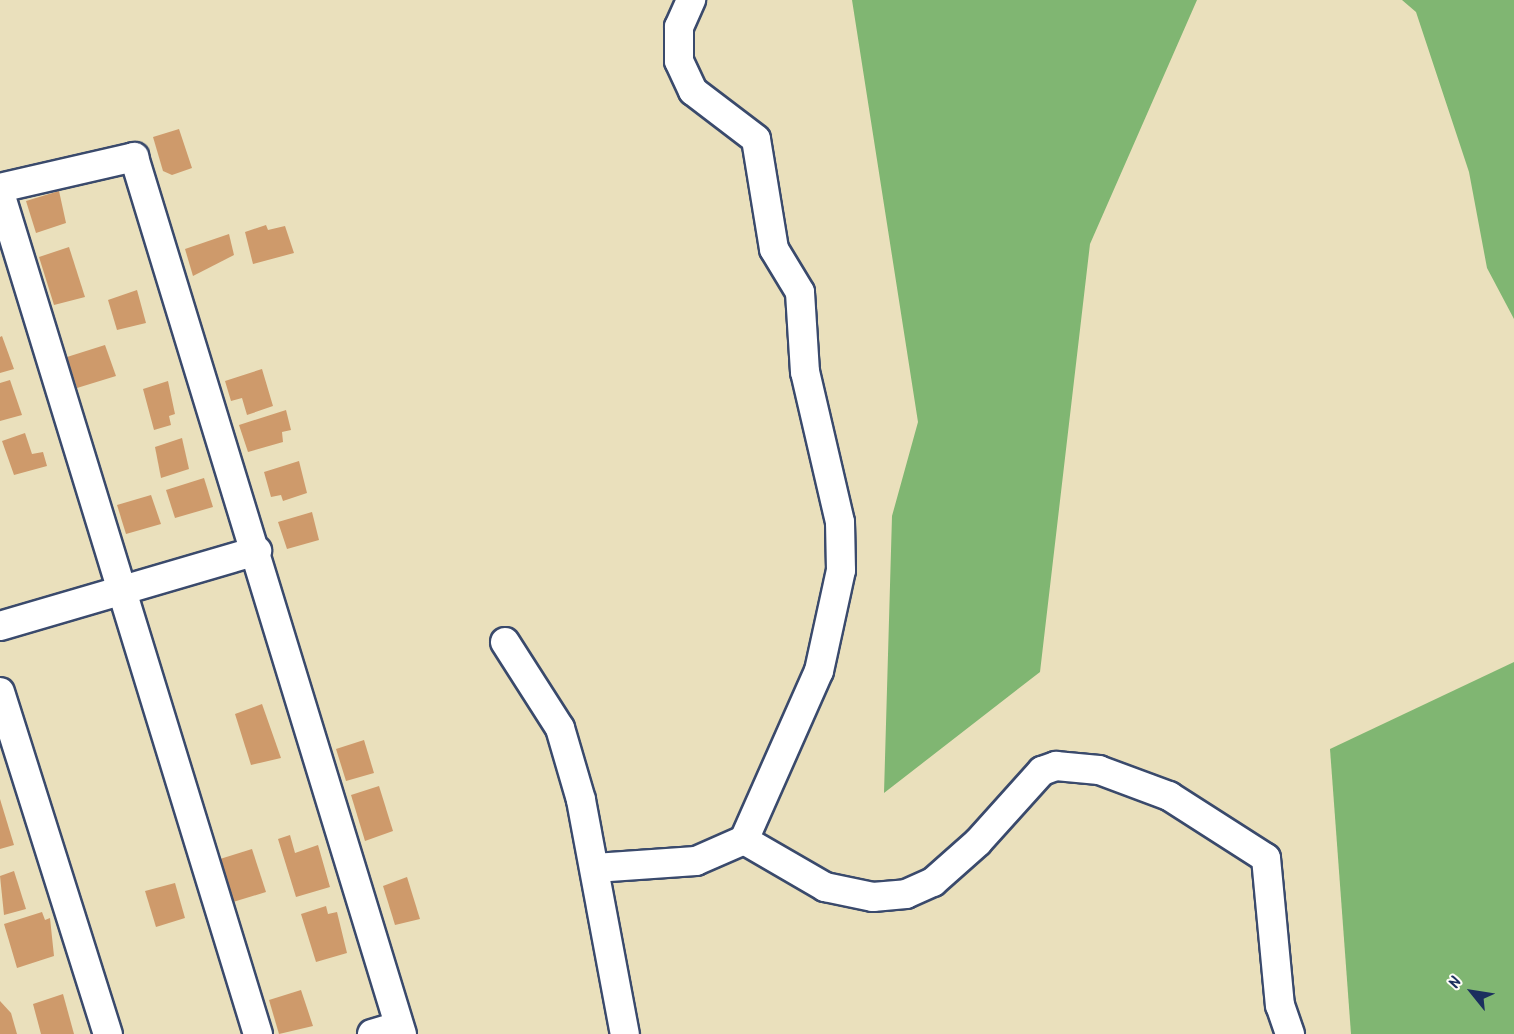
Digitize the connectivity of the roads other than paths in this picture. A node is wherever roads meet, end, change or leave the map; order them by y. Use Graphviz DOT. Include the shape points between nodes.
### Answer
graph roads {
  1 [pos="691,0"];
  2 [pos="0,188"];
  3 [pos="0,193"];
  4 [pos="257,550"];
  5 [pos="121,590"];
  6 [pos="0,626"];
  7 [pos="505,642"];
  8 [pos="0,692"];
  9 [pos="744,840"];
  10 [pos="596,868"];
  11 [pos="401,1030"];
  12 [pos="108,1034"];
  13 [pos="258,1034"];
  14 [pos="372,1034"];
  15 [pos="626,1034"];
  16 [pos="1290,1034"];
  1 -- 9 [label="street" via="679,27 679,61 693,92 756,139 774,249 800,292 805,372 840,522 841,570 819,671"];
  2 -- 4 [label="street" via="134,157"];
  3 -- 5 [label="street"];
  4 -- 5 [label="street"];
  4 -- 11 [label="street"];
  5 -- 6 [label="street"];
  5 -- 13 [label="street"];
  7 -- 10 [label="street" via="560,728"];
  8 -- 12 [label="street"];
  9 -- 10 [label="street" via="696,861"];
  9 -- 16 [label="street" via="825,887 873,897 906,894 933,882 978,842 1042,771 1056,766 1099,770 1169,796 1266,858 1280,1005"];
  10 -- 15 [label="street"];
  11 -- 14 [label="street"];
}
